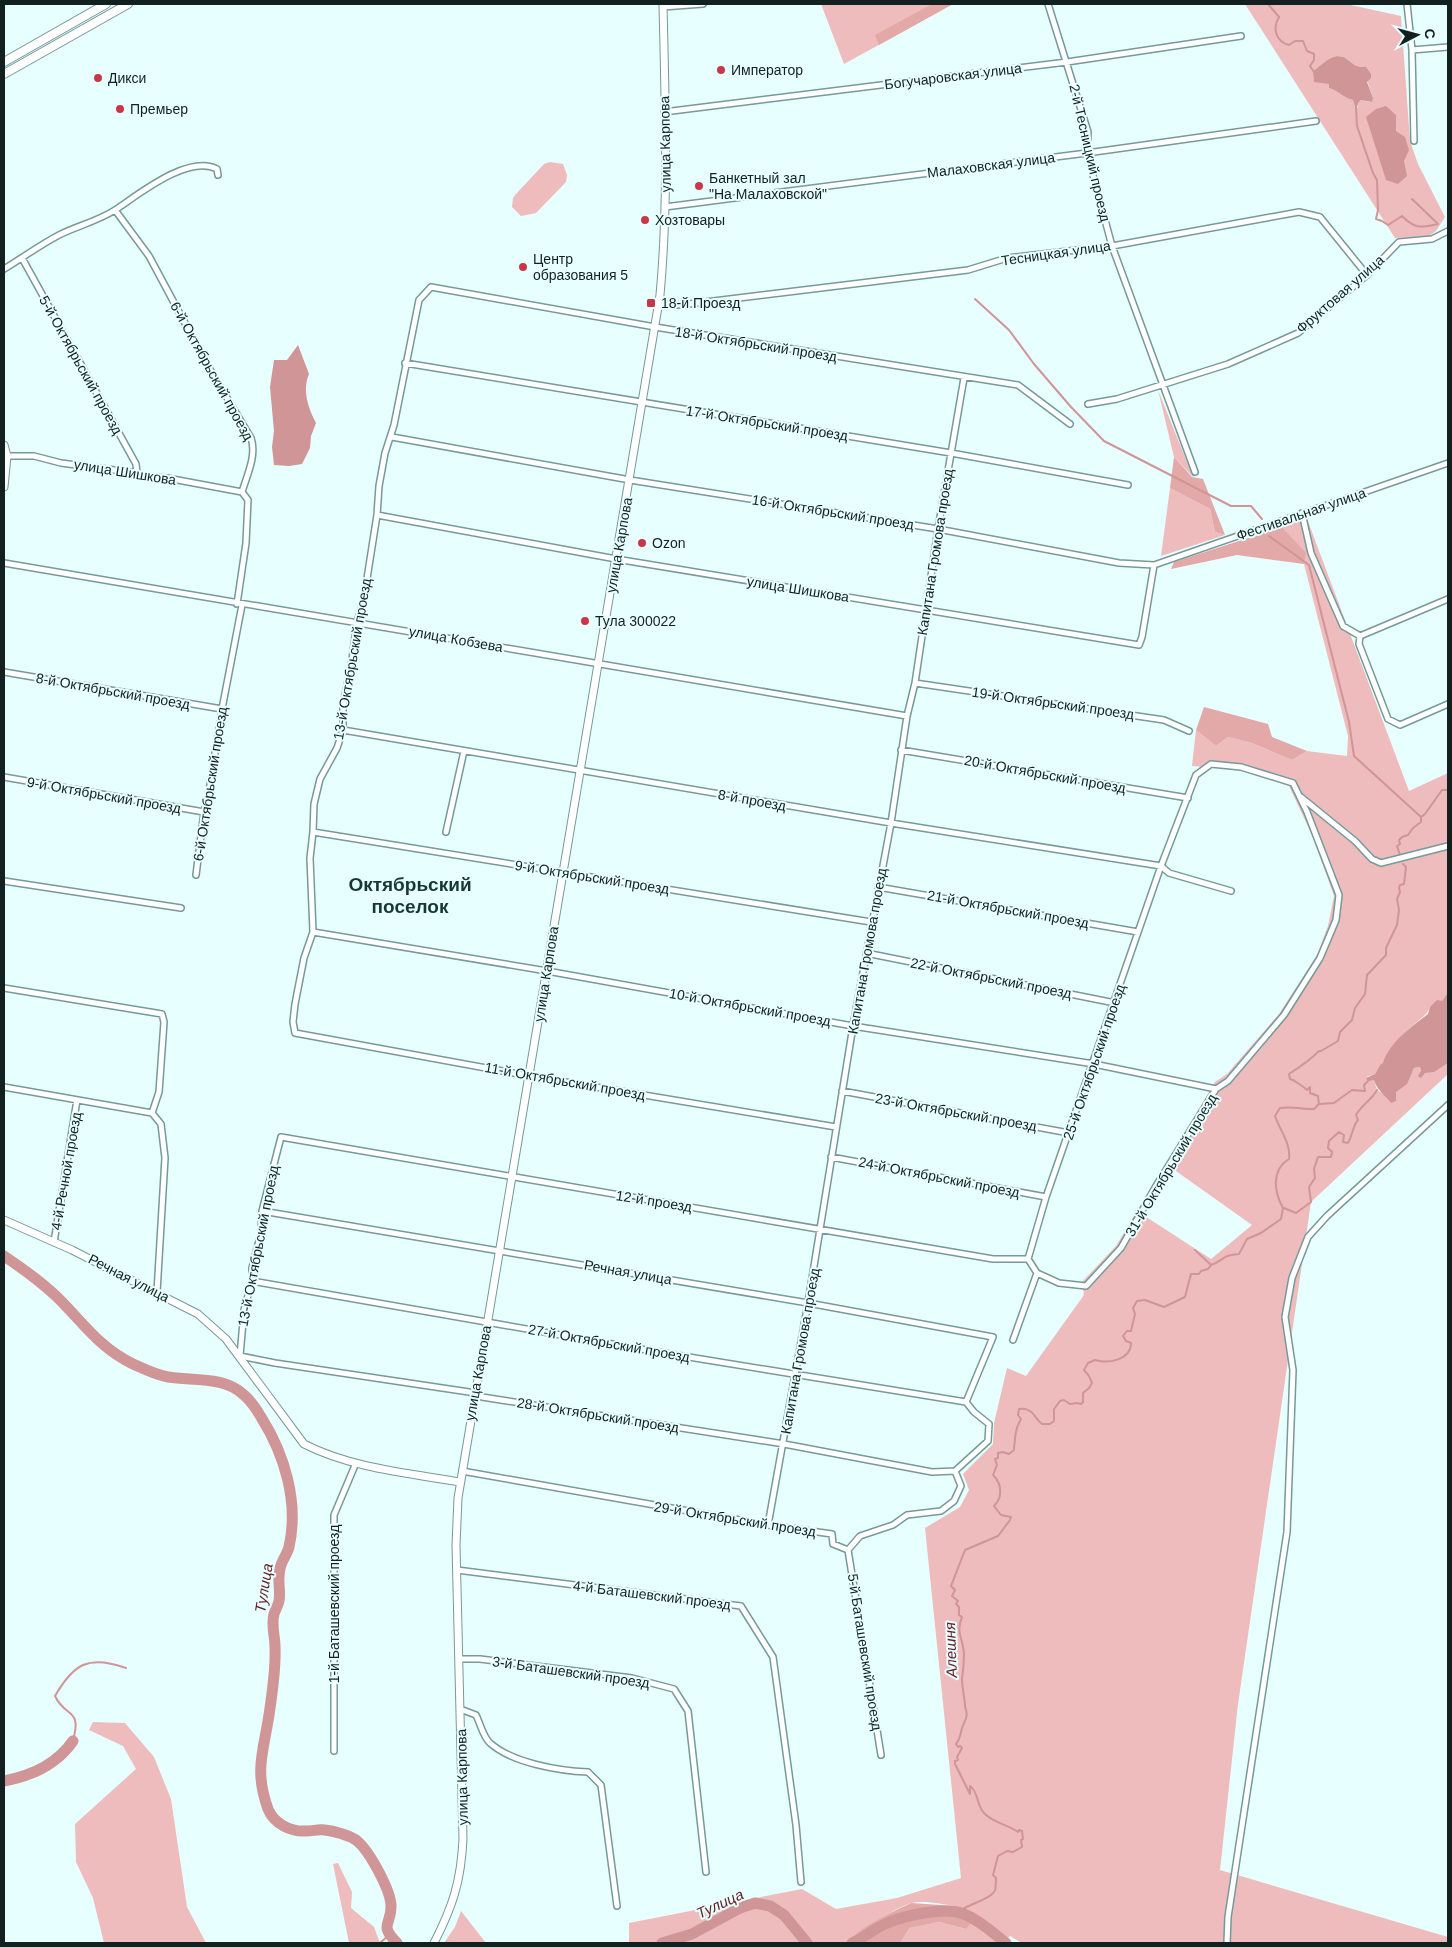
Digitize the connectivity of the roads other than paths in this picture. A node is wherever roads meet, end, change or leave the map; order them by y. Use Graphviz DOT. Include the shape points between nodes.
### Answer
graph roads {
  1 [pos="106,4"];
  2 [pos="128,4"];
  3 [pos="703,4"];
  4 [pos="1048,4"];
  5 [pos="1407,4"];
  6 [pos="663,6"];
  7 [pos="1242,36"];
  8 [pos="1448,47"];
  9 [pos="1412,50"];
  10 [pos="4,62"];
  11 [pos="1067,62"];
  12 [pos="4,74"];
  13 [pos="664,112"];
  14 [pos="1316,121"];
  15 [pos="1414,141"];
  16 [pos="1087,153"];
  17 [pos="218,175"];
  18 [pos="665,207"];
  19 [pos="115,210"];
  20 [pos="1448,230"];
  21 [pos="1112,246"];
  22 [pos="22,258"];
  23 [pos="4,269"];
  24 [pos="1367,275"];
  25 [pos="432,287"];
  26 [pos="659,304"];
  27 [pos="656,327"];
  28 [pos="405,363"];
  29 [pos="964,378"];
  30 [pos="1162,384"];
  31 [pos="643,403"];
  32 [pos="1088,404"];
  33 [pos="1070,424"];
  34 [pos="392,437"];
  35 [pos="4,445"];
  36 [pos="951,453"];
  37 [pos="7,456"];
  38 [pos="1448,463"];
  39 [pos="1195,472"];
  40 [pos="137,473"];
  41 [pos="630,480"];
  42 [pos="1128,485"];
  43 [pos="4,487"];
  44 [pos="242,492"];
  45 [pos="1302,513"];
  46 [pos="377,515"];
  47 [pos="938,529"];
  48 [pos="616,559"];
  49 [pos="4,564"];
  50 [pos="1154,565"];
  51 [pos="1448,599"];
  52 [pos="239,604"];
  53 [pos="926,609"];
  54 [pos="356,622"];
  55 [pos="1360,636"];
  56 [pos="598,664"];
  57 [pos="4,672"];
  58 [pos="915,683"];
  59 [pos="1448,704"];
  60 [pos="222,709"];
  61 [pos="907,716"];
  62 [pos="343,730"];
  63 [pos="1189,731"];
  64 [pos="901,750"];
  65 [pos="464,751"];
  66 [pos="580,771"];
  67 [pos="1196,775"];
  68 [pos="4,777"];
  69 [pos="1299,795"];
  70 [pos="1188,798"];
  71 [pos="204,812"];
  72 [pos="891,823"];
  73 [pos="313,832"];
  74 [pos="446,832"];
  75 [pos="1448,846"];
  76 [pos="1161,866"];
  77 [pos="563,871"];
  78 [pos="196,875"];
  79 [pos="4,881"];
  80 [pos="878,886"];
  81 [pos="1231,891"];
  82 [pos="181,908"];
  83 [pos="871,922"];
  84 [pos="313,932"];
  85 [pos="1138,932"];
  86 [pos="866,953"];
  87 [pos="547,971"];
  88 [pos="4,988"];
  89 [pos="1115,1003"];
  90 [pos="853,1026"];
  91 [pos="295,1033"];
  92 [pos="1094,1064"];
  93 [pos="530,1076"];
  94 [pos="4,1087"];
  95 [pos="1216,1089"];
  96 [pos="842,1091"];
  97 [pos="78,1100"];
  98 [pos="1448,1105"];
  99 [pos="152,1113"];
  100 [pos="836,1127"];
  101 [pos="1069,1133"];
  102 [pos="281,1137"];
  103 [pos="831,1157"];
  104 [pos="511,1178"];
  105 [pos="1046,1197"];
  106 [pos="262,1211"];
  107 [pos="4,1220"];
  108 [pos="820,1229"];
  109 [pos="54,1242"];
  110 [pos="500,1250"];
  111 [pos="1028,1259"];
  112 [pos="1037,1273"];
  113 [pos="252,1281"];
  114 [pos="157,1292"];
  115 [pos="808,1303"];
  116 [pos="487,1322"];
  117 [pos="1013,1340"];
  118 [pos="240,1356"];
  119 [pos="796,1374"];
  120 [pos="475,1394"];
  121 [pos="966,1402"];
  122 [pos="784,1444"];
  123 [pos="356,1463"];
  124 [pos="462,1471"];
  125 [pos="955,1471"];
  126 [pos="460,1482"];
  127 [pos="768,1525"];
  128 [pos="848,1550"];
  129 [pos="457,1570"];
  130 [pos="459,1659"];
  131 [pos="460,1709"];
  132 [pos="334,1751"];
  133 [pos="881,1754"];
  134 [pos="706,1872"];
  135 [pos="801,1882"];
  136 [pos="617,1906"];
  137 [pos="434,1942"];
  138 [pos="1227,1943"];
  1 -- 10 [label="main road"];
  2 -- 12 [label="main road"];
  3 -- 6 [label="street"];
  4 -- 11 [label="street, 2-й Тесницкий проезд"];
  5 -- 9 [label="street"];
  6 -- 13 [label="main road, улица Карпова"];
  7 -- 11 [label="street, Богучаровская улица"];
  8 -- 9 [label="street"];
  9 -- 15 [label="street"];
  11 -- 13 [label="street, Богучаровская улица"];
  11 -- 16 [label="street, 2-й Тесницкий проезд" via="1088,132"];
  13 -- 18 [label="main road, улица Карпова"];
  14 -- 16 [label="street, Малаховская улица"];
  16 -- 18 [label="street, Малаховская улица"];
  16 -- 21 [label="street, 2-й Тесницкий проезд"];
  17 -- 19 [label="street" via="217,169 211,166 180,171 136,194"];
  18 -- 26 [label="main road, улица Карпова"];
  19 -- 22 [label="street" via="59,235"];
  19 -- 44 [label="street, 6-й Октябрьский проезд" via="149,256 251,438 254,446"];
  20 -- 24 [label="street, Фруктовая улица" via="1432,239 1399,242"];
  21 -- 24 [label="street, Тесницкая улица" via="1299,212 1320,217"];
  21 -- 26 [label="street, Тесницкая улица" via="1007,258 968,270 681,305"];
  21 -- 30 [label="street, 2-й Тесницкий проезд"];
  22 -- 23 [label="street"];
  22 -- 40 [label="street, 5-й Октябрьский проезд" via="136,464"];
  24 -- 30 [label="street, Фруктовая улица" via="1298,332 1228,364"];
  25 -- 27 [label="street, 18-й Октябрьский проезд"];
  25 -- 28 [label="street, 13-й Октябрьский проезд" via="419,300"];
  26 -- 27 [label="main road, улица Карпова"];
  27 -- 29 [label="street, 18-й Октябрьский проезд"];
  27 -- 31 [label="main road, улица Карпова"];
  28 -- 31 [label="street, 17-й Октябрьский проезд"];
  28 -- 34 [label="street, 13-й Октябрьский проезд"];
  29 -- 33 [label="street, 18-й Октябрьский проезд" via="1018,386"];
  29 -- 36 [label="street, Капитана Громова проезд"];
  30 -- 32 [label="street, Фруктовая улица" via="1117,399"];
  30 -- 39 [label="street, 2-й Тесницкий проезд"];
  31 -- 36 [label="street, 17-й Октябрьский проезд"];
  31 -- 41 [label="main road, улица Карпова"];
  34 -- 41 [label="street, 16-й Октябрьский проезд"];
  34 -- 46 [label="street, 13-й Октябрьский проезд" via="385,453"];
  35 -- 37 [label="main road"];
  36 -- 42 [label="street, 17-й Октябрьский проезд"];
  36 -- 47 [label="street, Капитана Громова проезд"];
  37 -- 40 [label="street, улица Шишкова" via="34,456 61,463"];
  37 -- 43 [label="main road"];
  38 -- 45 [label="street, Фестивальная улица"];
  40 -- 44 [label="street, улица Шишкова"];
  41 -- 47 [label="street, 16-й Октябрьский проезд"];
  41 -- 48 [label="main road, улица Карпова"];
  44 -- 52 [label="street, 6-й Октябрьский проезд" via="248,500"];
  45 -- 50 [label="street, Фестивальная улица"];
  45 -- 55 [label="street" via="1311,553 1343,626"];
  46 -- 48 [label="street, улица Шишкова"];
  46 -- 54 [label="street, 13-й Октябрьский проезд"];
  47 -- 50 [label="street, 16-й Октябрьский проезд" via="1119,563"];
  47 -- 53 [label="street, Капитана Громова проезд"];
  48 -- 53 [label="street, улица Шишкова"];
  48 -- 56 [label="main road, улица Карпова"];
  49 -- 52 [label="street, улица Кобзева"];
  50 -- 53 [label="street, улица Шишкова" via="1139,645"];
  51 -- 55 [label="street"];
  52 -- 54 [label="street, улица Кобзева"];
  52 -- 60 [label="street, 6-й Октябрьский проезд"];
  53 -- 58 [label="street, Капитана Громова проезд"];
  54 -- 56 [label="street, улица Кобзева"];
  54 -- 62 [label="street, 13-й Октябрьский проезд" via="343,706"];
  55 -- 59 [label="street" via="1359,644 1388,719 1400,725"];
  56 -- 61 [label="street, улица Кобзева"];
  56 -- 66 [label="main road, улица Карпова"];
  57 -- 60 [label="street, 8-й Октябрьский проезд"];
  58 -- 61 [label="street, Капитана Громова проезд"];
  58 -- 63 [label="street, 19-й Октябрьский проезд" via="1164,720"];
  60 -- 71 [label="street, 6-й Октябрьский проезд"];
  61 -- 64 [label="street, Капитана Громова проезд"];
  62 -- 65 [label="street, 8-й проезд"];
  62 -- 73 [label="street, 13-й Октябрьский проезд" via="320,779 314,804"];
  64 -- 70 [label="street, 20-й Октябрьский проезд"];
  64 -- 72 [label="street, Капитана Громова проезд"];
  65 -- 66 [label="street, 8-й проезд"];
  65 -- 74 [label="street"];
  66 -- 72 [label="street, 8-й проезд"];
  66 -- 77 [label="main road, улица Карпова"];
  67 -- 69 [label="street, 31-й Октябрьский проезд" via="1211,764 1242,767 1293,783"];
  67 -- 70 [label="street, 25-й Октябрьский проезд"];
  68 -- 71 [label="street, 9-й Октябрьский проезд"];
  69 -- 75 [label="street" via="1372,859 1382,863"];
  69 -- 95 [label="street, 31-й Октябрьский проезд" via="1339,895 1336,920 1320,958 1284,1015 1228,1081"];
  70 -- 76 [label="street, 25-й Октябрьский проезд"];
  71 -- 78 [label="street, 6-й Октябрьский проезд"];
  72 -- 76 [label="street, 8-й проезд"];
  72 -- 80 [label="street, Капитана Громова проезд"];
  73 -- 77 [label="street, 9-й Октябрьский проезд"];
  73 -- 84 [label="street, 13-й Октябрьский проезд" via="310,858"];
  76 -- 81 [label="street" via="1169,873"];
  76 -- 85 [label="street, 25-й Октябрьский проезд"];
  77 -- 83 [label="street, 9-й Октябрьский проезд"];
  77 -- 87 [label="main road, улица Карпова"];
  79 -- 82 [label="street"];
  80 -- 83 [label="street, Капитана Громова проезд"];
  80 -- 85 [label="street, 21-й Октябрьский проезд"];
  83 -- 86 [label="street, Капитана Громова проезд"];
  84 -- 87 [label="street, 10-й Октябрьский проезд"];
  84 -- 91 [label="street, 13-й Октябрьский проезд" via="304,958"];
  85 -- 89 [label="street, 25-й Октябрьский проезд"];
  86 -- 89 [label="street, 22-й Октябрьский проезд"];
  86 -- 90 [label="street, Капитана Громова проезд"];
  87 -- 90 [label="street, 10-й Октябрьский проезд"];
  87 -- 93 [label="main road, улица Карпова"];
  88 -- 99 [label="street" via="162,1014 160,1092"];
  89 -- 92 [label="street, 25-й Октябрьский проезд"];
  90 -- 92 [label="street, 10-й Октябрьский проезд"];
  90 -- 96 [label="street, Капитана Громова проезд"];
  91 -- 93 [label="street, 11-й Октябрьский проезд"];
  92 -- 95 [label="street, 10-й Октябрьский проезд"];
  92 -- 101 [label="street, 25-й Октябрьский проезд"];
  93 -- 100 [label="street, 11-й Октябрьский проезд"];
  93 -- 104 [label="main road, улица Карпова"];
  94 -- 97 [label="street"];
  95 -- 112 [label="street, 31-й Октябрьский проезд" via="1121,1248 1086,1286 1059,1283"];
  96 -- 100 [label="street, Капитана Громова проезд"];
  96 -- 101 [label="street, 23-й Октябрьский проезд"];
  97 -- 99 [label="street"];
  97 -- 109 [label="street, 4-й Речной проезд"];
  98 -- 138 [label="street" via="1308,1237 1292,1278 1285,1317 1293,1370 1287,1532 1228,1917"];
  99 -- 114 [label="street" via="161,1124 165,1158"];
  100 -- 103 [label="street, Капитана Громова проезд"];
  101 -- 105 [label="street, 25-й Октябрьский проезд"];
  102 -- 104 [label="street, 12-й проезд"];
  102 -- 106 [label="street, 13-й Октябрьский проезд"];
  103 -- 105 [label="street, 24-й Октябрьский проезд"];
  103 -- 108 [label="street, Капитана Громова проезд"];
  104 -- 108 [label="street, 12-й проезд"];
  104 -- 110 [label="main road, улица Карпова"];
  105 -- 111 [label="street, 25-й Октябрьский проезд"];
  106 -- 110 [label="street, Речная улица"];
  106 -- 113 [label="street, 13-й Октябрьский проезд"];
  107 -- 109 [label="main road, Речная улица"];
  108 -- 111 [label="street, 12-й проезд" via="993,1259"];
  108 -- 115 [label="street, Капитана Громова проезд"];
  109 -- 114 [label="main road, Речная улица"];
  110 -- 115 [label="street, Речная улица"];
  110 -- 116 [label="main road, улица Карпова"];
  111 -- 112 [label="street"];
  112 -- 117 [label="street"];
  113 -- 116 [label="street, 27-й Октябрьский проезд"];
  113 -- 118 [label="street, 13-й Октябрьский проезд" via="244,1310"];
  114 -- 118 [label="main road, Речная улица" via="198,1314 226,1338"];
  115 -- 119 [label="street, Капитана Громова проезд"];
  115 -- 121 [label="street, Речная улица" via="993,1337"];
  116 -- 119 [label="street, 27-й Октябрьский проезд"];
  116 -- 120 [label="main road, улица Карпова"];
  118 -- 120 [label="street, 28-й Октябрьский проезд"];
  118 -- 123 [label="main road" via="304,1444"];
  119 -- 121 [label="street, 27-й Октябрьский проезд"];
  119 -- 122 [label="street, Капитана Громова проезд"];
  120 -- 122 [label="street, 28-й Октябрьский проезд"];
  120 -- 124 [label="main road, улица Карпова"];
  121 -- 125 [label="street" via="989,1424 988,1441"];
  122 -- 125 [label="street, 28-й Октябрьский проезд" via="932,1472"];
  122 -- 127 [label="street, Капитана Громова проезд"];
  123 -- 126 [label="main road"];
  123 -- 132 [label="street, 1-й Баташевский проезд" via="334,1514"];
  124 -- 126 [label="main road, улица Карпова"];
  124 -- 127 [label="street, 29-й Октябрьский проезд"];
  125 -- 128 [label="street" via="961,1486 954,1501 941,1511 907,1515 893,1524 860,1536"];
  126 -- 129 [label="main road, улица Карпова"];
  127 -- 128 [label="street, 29-й Октябрьский проезд" via="832,1534 833,1544"];
  128 -- 133 [label="street, 5-й Баташевский проезд"];
  129 -- 130 [label="main road, улица Карпова"];
  129 -- 135 [label="street, 4-й Баташевский проезд" via="741,1606 772,1657"];
  130 -- 131 [label="main road, улица Карпова"];
  130 -- 134 [label="street, 3-й Баташевский проезд" via="632,1678 674,1689 688,1711"];
  131 -- 136 [label="street" via="476,1715 489,1742 509,1754 545,1766 588,1772 601,1785"];
  131 -- 137 [label="main road, улица Карпова" via="462,1861 456,1895"];
}
